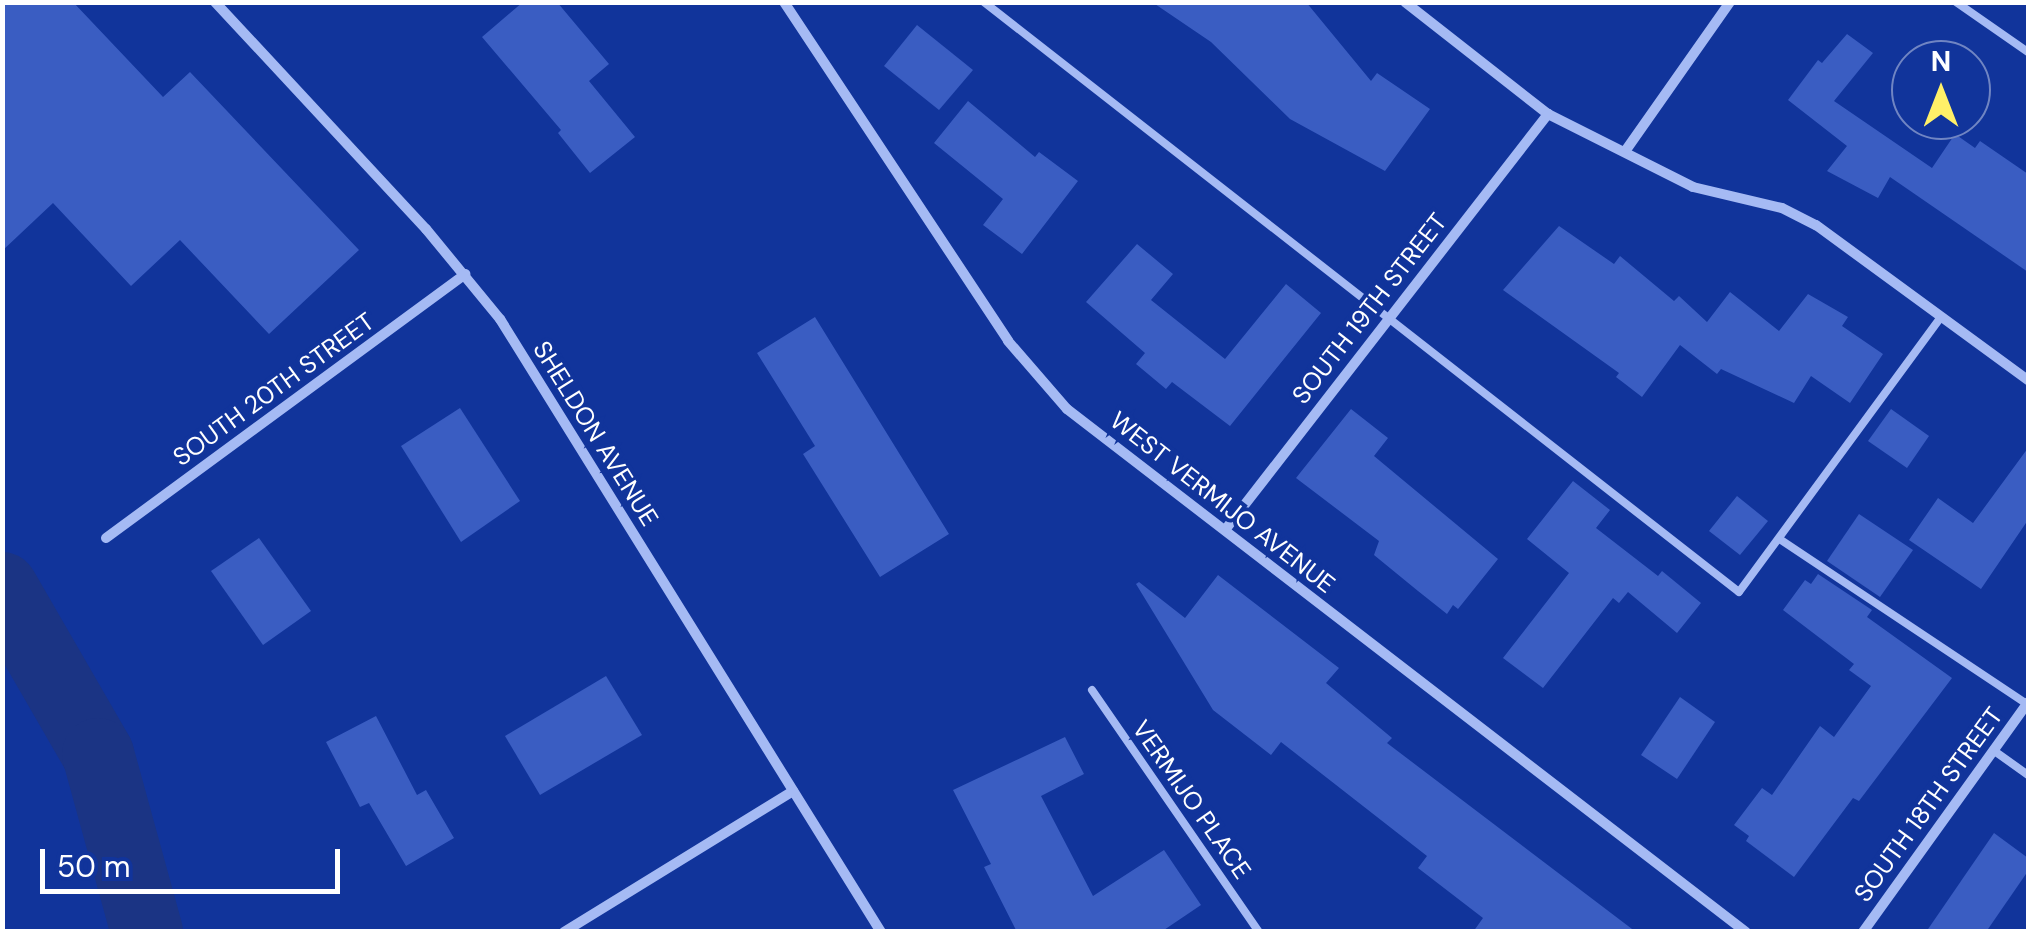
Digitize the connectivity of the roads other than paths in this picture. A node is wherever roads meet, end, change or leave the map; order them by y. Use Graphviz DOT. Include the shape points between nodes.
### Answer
graph roads {
  1 [pos="216,2"];
  2 [pos="784,2"];
  3 [pos="984,2"];
  4 [pos="1404,2"];
  5 [pos="1730,2"];
  6 [pos="1956,2"];
  7 [pos="2028,52"];
  8 [pos="1548,114"];
  9 [pos="1626,150"];
  10 [pos="465,274"];
  11 [pos="1941,317"];
  12 [pos="1388,318"];
  13 [pos="2028,380"];
  14 [pos="1225,530"];
  15 [pos="106,538"];
  16 [pos="1780,540"];
  17 [pos="1092,690"];
  18 [pos="2028,703"];
  19 [pos="1993,750"];
  20 [pos="2028,775"];
  21 [pos="792,791"];
  22 [pos="564,932"];
  23 [pos="881,932"];
  24 [pos="1259,932"];
  25 [pos="1746,932"];
  26 [pos="1862,932"];
  1 -- 10 [label="street, SHELDON AVENUE"];
  2 -- 14 [label="street, WEST VERMIJO AVENUE" via="1008,342 1067,408"];
  3 -- 12 [label="lane"];
  4 -- 8 [label="street"];
  5 -- 9 [label="street"];
  6 -- 7 [label="lane"];
  8 -- 9 [label="street"];
  8 -- 12 [label="street, SOUTH 19TH STREET"];
  9 -- 11 [label="street" via="1693,187 1782,208 1816,225"];
  10 -- 15 [label="street, SOUTH 20TH STREET"];
  10 -- 21 [label="street, SHELDON AVENUE"];
  11 -- 13 [label="street"];
  11 -- 16 [label="lane"];
  12 -- 14 [label="street, SOUTH 19TH STREET"];
  12 -- 16 [label="lane" via="1740,592"];
  14 -- 25 [label="street, WEST VERMIJO AVENUE"];
  16 -- 18 [label="lane"];
  17 -- 24 [label="lane, VERMIJO PLACE"];
  18 -- 19 [label="street, SOUTH 18TH STREET"];
  19 -- 20 [label="lane"];
  19 -- 26 [label="street, SOUTH 18TH STREET"];
  21 -- 22 [label="street"];
  21 -- 23 [label="street, SHELDON AVENUE"];
}
